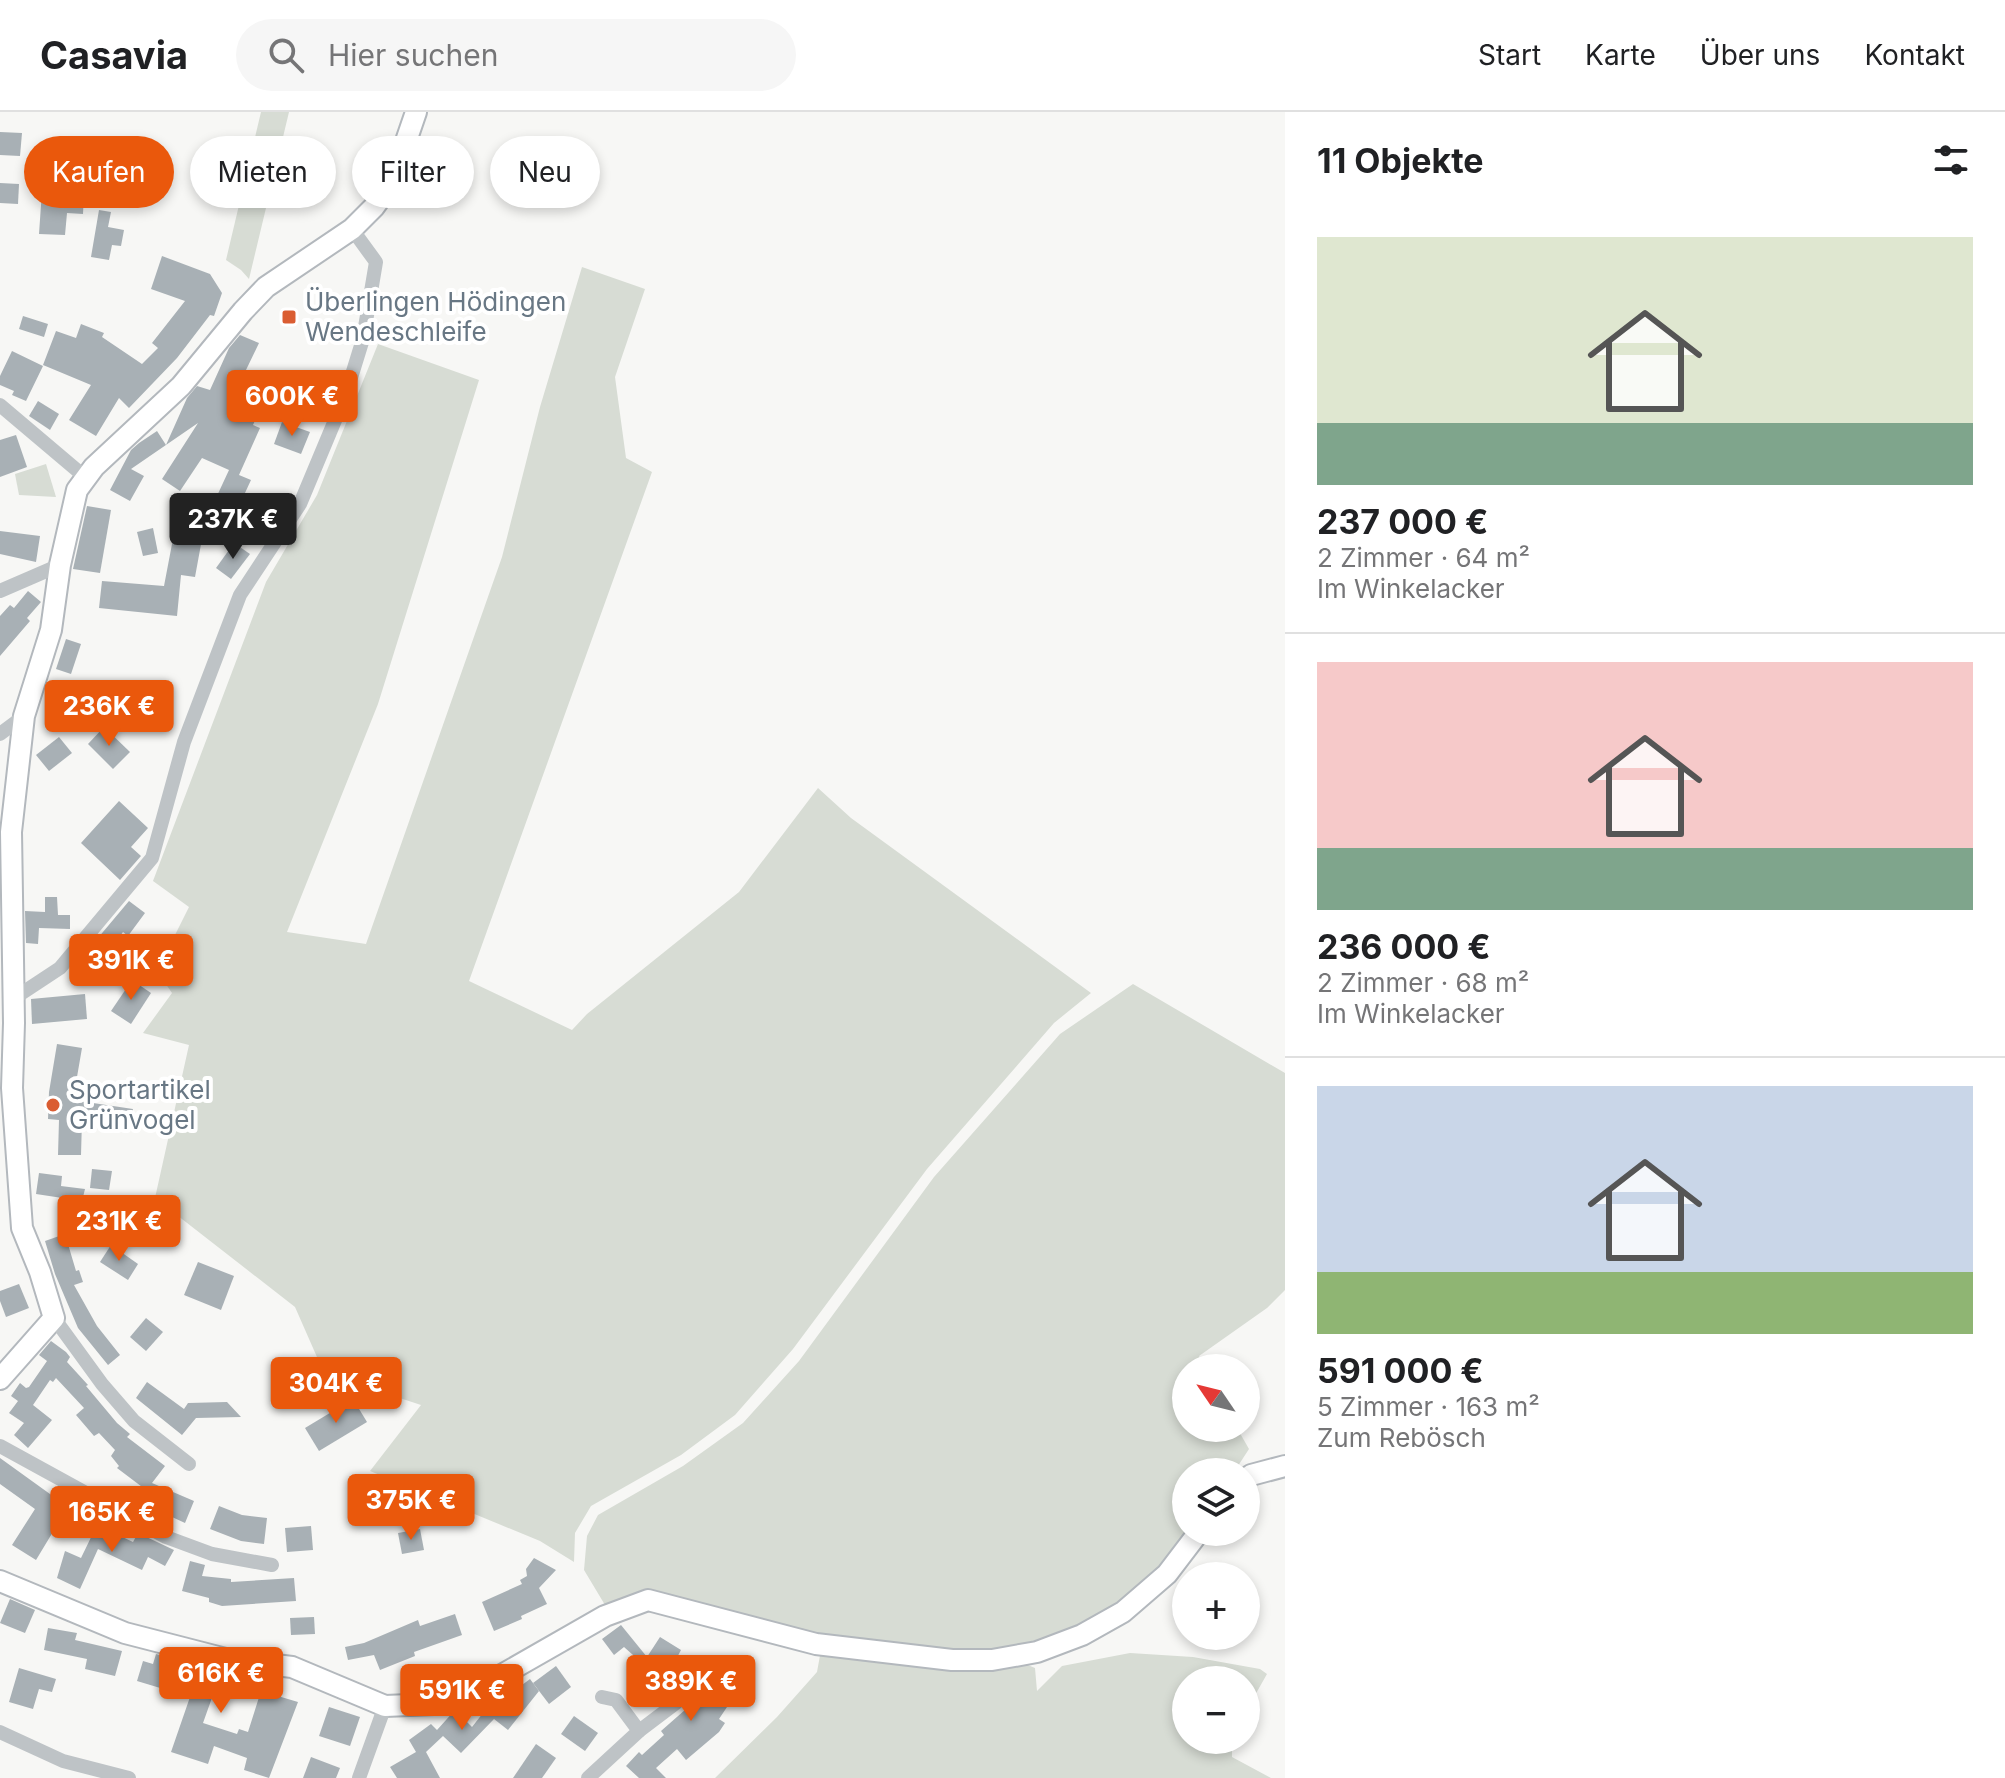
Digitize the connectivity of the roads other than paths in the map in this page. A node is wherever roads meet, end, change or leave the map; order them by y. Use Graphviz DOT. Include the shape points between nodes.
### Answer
graph roads {
  1 [pos="416,112"];
  2 [pos="352,229"];
  3 [pos="0,405"];
  4 [pos="85,477"];
  5 [pos="60,565"];
  6 [pos="0,591"];
  7 [pos="24,716"];
  8 [pos="0,734"];
  9 [pos="13,999"];
  10 [pos="7,1025"];
  11 [pos="54,1318"];
  12 [pos="0,1379"];
  13 [pos="0,1446"];
  14 [pos="189,1464"];
  15 [pos="1285,1466"];
  16 [pos="1260,1473"];
  17 [pos="1188,1546"];
  18 [pos="272,1565"];
  19 [pos="0,1581"];
  20 [pos="602,1697"];
  21 [pos="676,1703"];
  22 [pos="385,1706"];
  23 [pos="639,1731"];
  24 [pos="0,1732"];
  25 [pos="129,1778"];
  26 [pos="359,1778"];
  27 [pos="588,1778"];
  1 -- 2 [label="street" via="392,182"];
  2 -- 4 [label="street" via="266,287 181,386"];
  2 -- 9 [label="street" via="376,262 363,339 346,394 300,504 240,595 184,742 152,858 60,968"];
  3 -- 4 [label="street"];
  4 -- 5 [label="street" via="77,490"];
  5 -- 6 [label="street"];
  5 -- 7 [label="street" via="51,630"];
  7 -- 8 [label="street"];
  7 -- 9 [label="street" via="11,832"];
  9 -- 10 [label="street"];
  10 -- 11 [label="street" via="22,1228"];
  11 -- 12 [label="street"];
  11 -- 14 [label="street" via="134,1421"];
  13 -- 18 [label="street" via="166,1537 212,1554"];
  15 -- 16 [label="street"];
  17 -- 22 [label="street" via="1167,1574 1123,1612 1037,1652 952,1660 816,1644 648,1600 605,1616 479,1688 434,1704"];
  19 -- 22 [label="street" via="125,1633 226,1659 292,1667"];
  20 -- 23 [label="street" via="616,1700"];
  21 -- 23 [label="street"];
  22 -- 26 [label="street"];
  23 -- 27 [label="street"];
  24 -- 25 [label="street" via="63,1761"];
}
